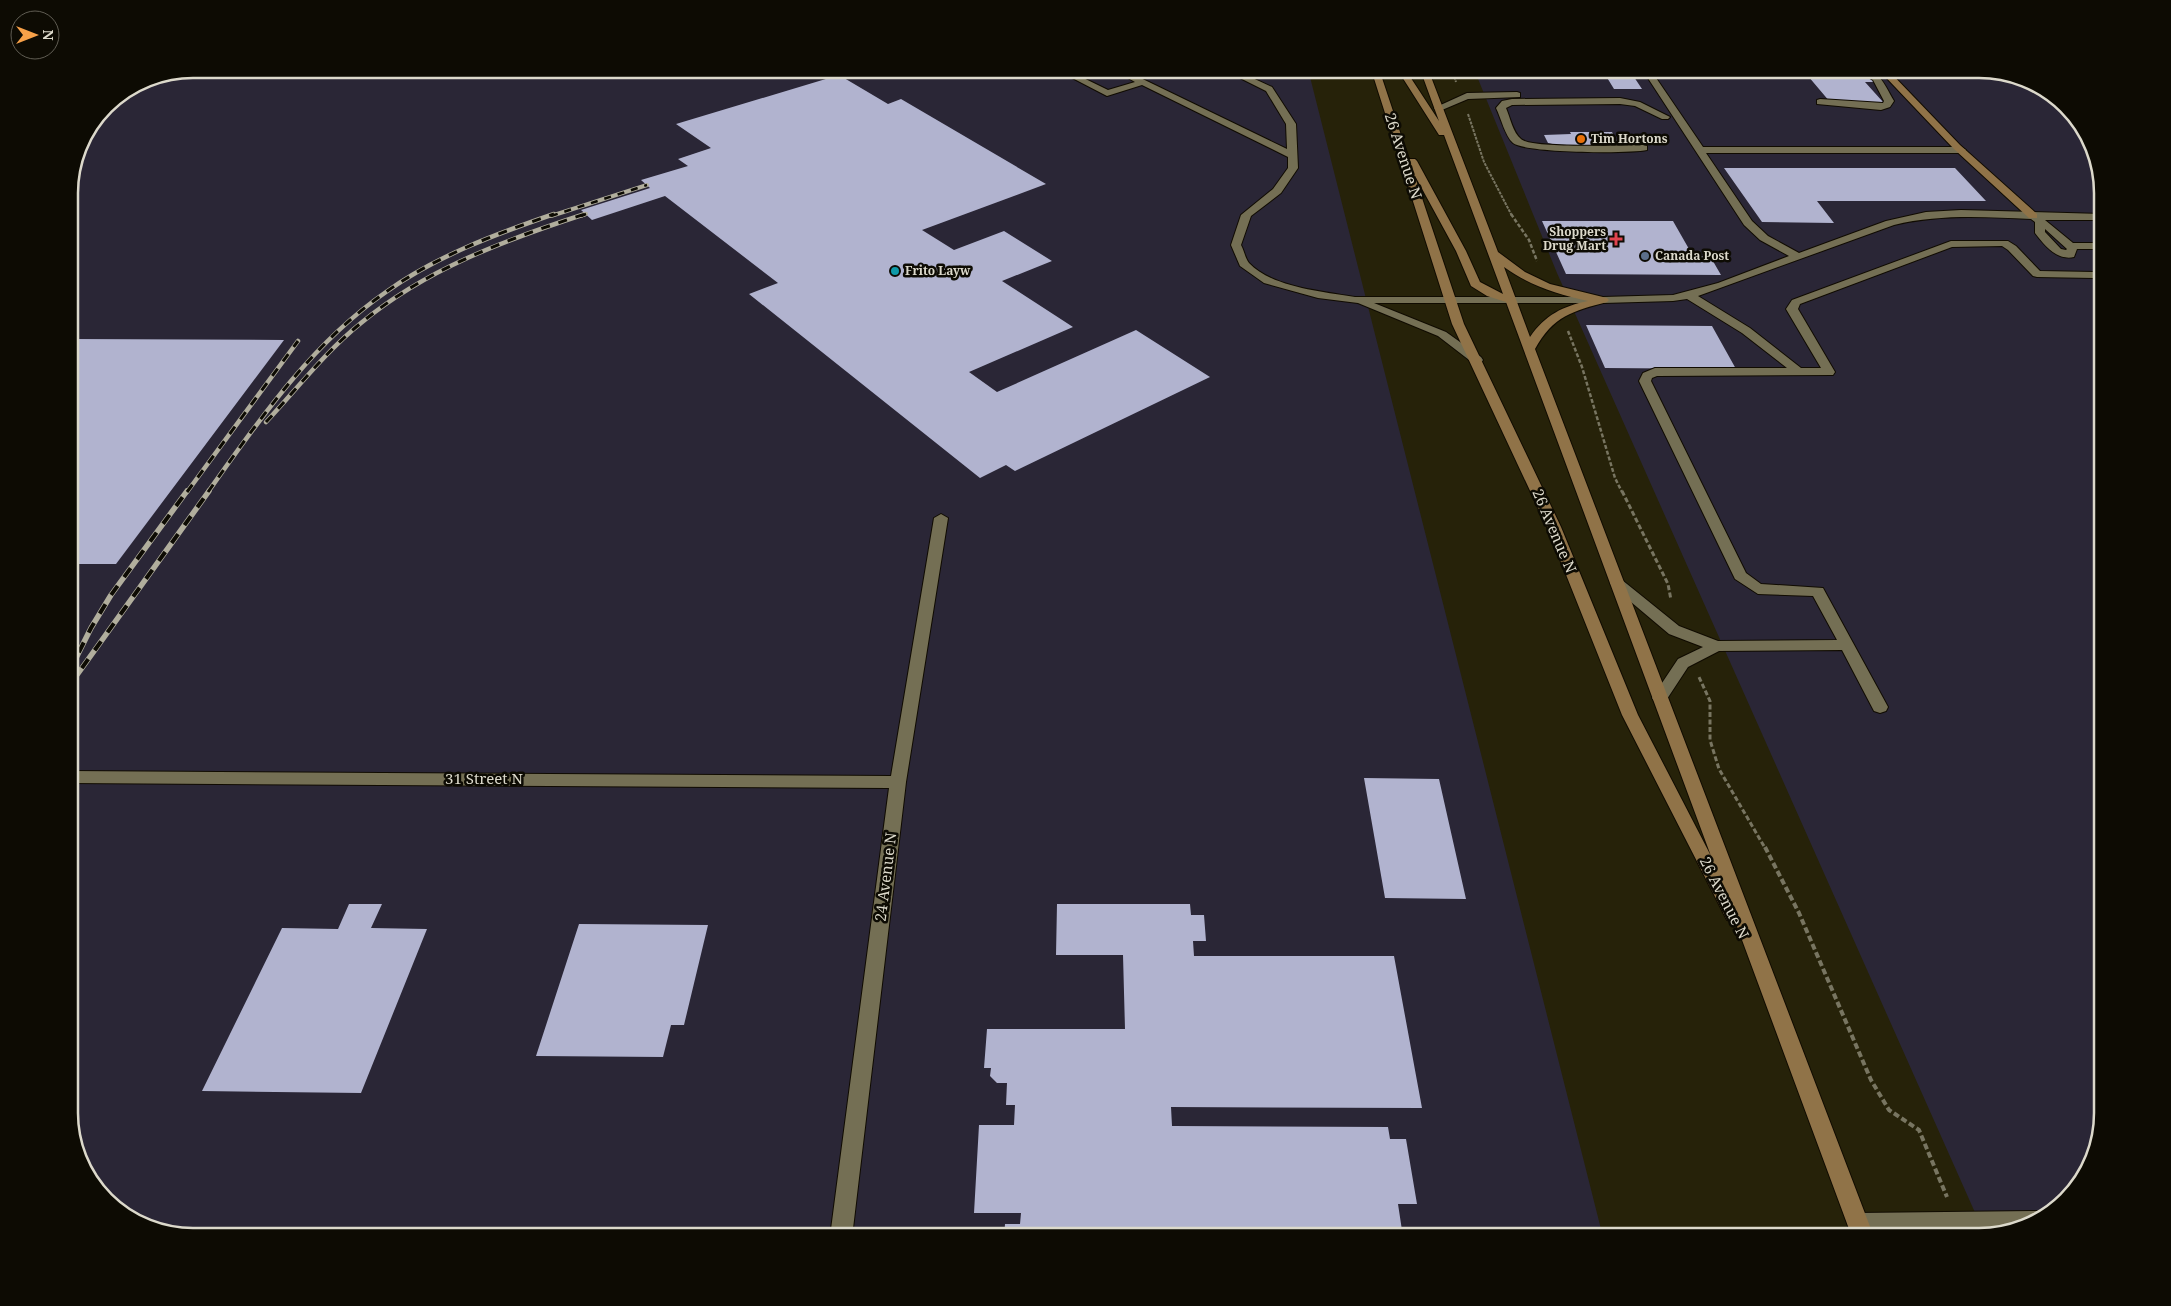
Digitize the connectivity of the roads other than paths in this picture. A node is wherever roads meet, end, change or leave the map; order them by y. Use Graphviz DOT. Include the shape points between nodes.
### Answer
graph roads {
  1 [pos="1134,77"];
  2 [pos="1244,77"];
  3 [pos="1378,77"];
  4 [pos="1406,77"];
  5 [pos="1427,77"];
  6 [pos="1648,77"];
  7 [pos="1875,77"];
  8 [pos="1890,77"];
  9 [pos="1076,78"];
  10 [pos="1144,82"];
  11 [pos="1654,96"];
  12 [pos="1820,102"];
  13 [pos="1439,108"];
  14 [pos="1665,117"];
  15 [pos="1393,126"];
  16 [pos="1644,148"];
  17 [pos="1699,150"];
  18 [pos="1961,150"];
  19 [pos="1292,155"];
  20 [pos="1457,155"];
  21 [pos="2093,217"];
  22 [pos="2036,220"];
  23 [pos="2093,249"];
  24 [pos="1493,252"];
  25 [pos="2074,256"];
  26 [pos="1798,257"];
  27 [pos="2093,274"];
  28 [pos="2093,278"];
  29 [pos="1689,295"];
  30 [pos="1449,298"];
  31 [pos="1355,300"];
  32 [pos="1511,300"];
  33 [pos="1603,300"];
  34 [pos="1530,349"];
  35 [pos="1477,360"];
  36 [pos="1798,372"];
  37 [pos="941,518"];
  38 [pos="1617,583"];
  39 [pos="1845,645"];
  40 [pos="1717,646"];
  41 [pos="1660,698"];
  42 [pos="1880,707"];
  43 [pos="78,777"];
  44 [pos="898,782"];
  45 [pos="1766,979"];
  46 [pos="2016,1222"];
  47 [pos="842,1228"];
  48 [pos="1859,1228"];
  49 [pos="1900,1228"];
  1 -- 10 [label="street"];
  2 -- 19 [label="street" via="1269,89 1291,124"];
  3 -- 15 [label="main road, 26 Avenue N"];
  4 -- 20 [label="main road"];
  5 -- 13 [label="main road, 26 Avenue N"];
  6 -- 11 [label="street"];
  7 -- 12 [label="street" via="1889,101 1887,105"];
  8 -- 18 [label="main road"];
  9 -- 10 [label="street" via="1106,93"];
  10 -- 19 [label="street"];
  11 -- 13 [label="street" via="1478,95 1461,98"];
  11 -- 17 [label="street"];
  13 -- 20 [label="main road, 26 Avenue N"];
  14 -- 16 [label="street" via="1637,104 1620,101 1512,102 1501,108 1515,140 1521,144 1545,148"];
  15 -- 30 [label="main road, 26 Avenue N"];
  15 -- 32 [label="main road" via="1461,251 1475,284 1491,294"];
  17 -- 18 [label="street"];
  17 -- 26 [label="street" via="1753,229"];
  18 -- 22 [label="main road"];
  19 -- 31 [label="street" via="1293,168 1277,191 1246,215 1236,245 1244,264 1268,281 1318,295"];
  20 -- 24 [label="main road, 26 Avenue N"];
  21 -- 22 [label="street"];
  22 -- 25 [label="street" via="2040,233 2057,251"];
  22 -- 26 [label="street" via="1968,212 1917,217"];
  23 -- 25 [label="street"];
  24 -- 32 [label="main road, 26 Avenue N"];
  24 -- 33 [label="main road" via="1530,281 1566,293"];
  25 -- 27 [label="street"];
  26 -- 29 [label="street"];
  28 -- 36 [label="street" via="2037,274 2004,244 1951,244 1796,302 1792,309 1829,372"];
  29 -- 33 [label="street" via="1656,300"];
  29 -- 36 [label="street" via="1759,338"];
  30 -- 31 [label="street"];
  30 -- 32 [label="street"];
  30 -- 35 [label="main road, 26 Avenue N"];
  31 -- 35 [label="street" via="1442,334"];
  32 -- 33 [label="street"];
  32 -- 34 [label="main road, 26 Avenue N"];
  33 -- 34 [label="main road" via="1575,306 1555,316 1540,328"];
  34 -- 38 [label="main road, 26 Avenue N"];
  35 -- 45 [label="main road, 26 Avenue N" via="1554,527 1630,715"];
  36 -- 39 [label="street" via="1655,372 1645,382 1740,576 1758,589 1818,592"];
  37 -- 44 [label="street, 24 Avenue N"];
  38 -- 40 [label="street" via="1674,630"];
  38 -- 41 [label="main road, 26 Avenue N"];
  39 -- 40 [label="street"];
  39 -- 42 [label="street"];
  40 -- 41 [label="street" via="1684,662"];
  41 -- 45 [label="main road, 26 Avenue N"];
  43 -- 44 [label="street, 31 Street N"];
  44 -- 47 [label="street, 24 Avenue N"];
  45 -- 48 [label="main road, 26 Avenue N"];
  46 -- 49 [label="street"];
}
